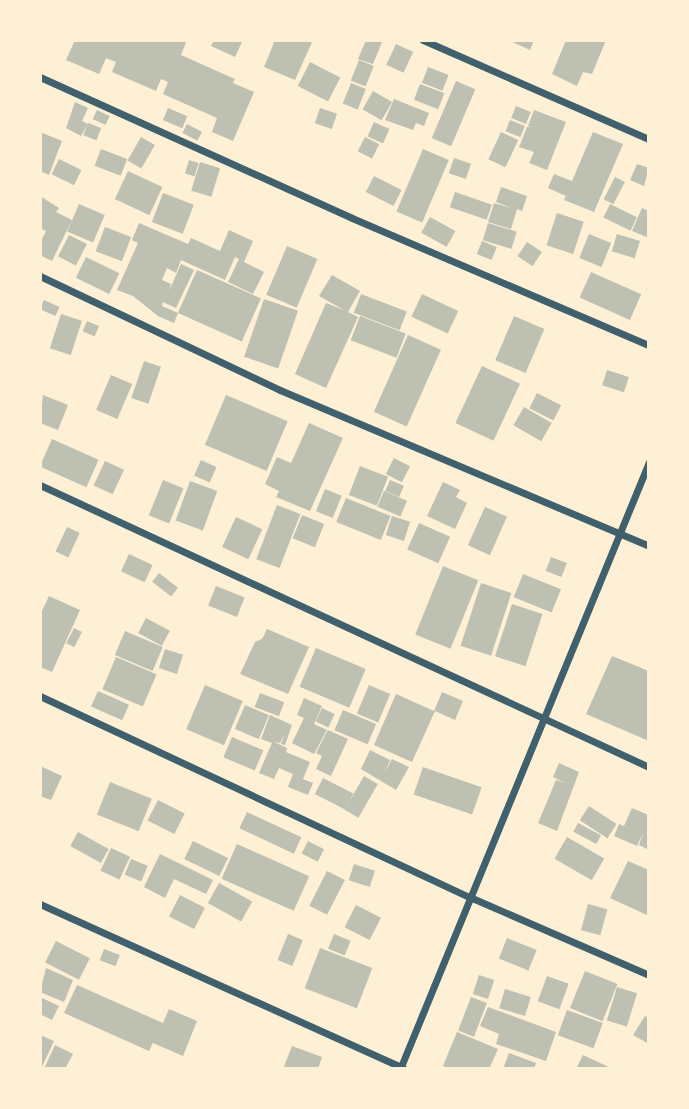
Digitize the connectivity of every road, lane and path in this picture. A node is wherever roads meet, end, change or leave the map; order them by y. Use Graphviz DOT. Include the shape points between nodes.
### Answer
graph roads {
  1 [pos="423,40"];
  2 [pos="40,77"];
  3 [pos="649,139"];
  4 [pos="40,276"];
  5 [pos="649,345"];
  6 [pos="649,462"];
  7 [pos="40,485"];
  8 [pos="620,532"];
  9 [pos="649,546"];
  10 [pos="40,696"];
  11 [pos="543,718"];
  12 [pos="649,767"];
  13 [pos="472,898"];
  14 [pos="40,904"];
  15 [pos="649,975"];
  16 [pos="402,1068"];
  1 -- 3 [label="street"];
  2 -- 5 [label="street"];
  4 -- 8 [label="street" via="280,390"];
  6 -- 8 [label="street"];
  7 -- 11 [label="street"];
  8 -- 9 [label="street"];
  8 -- 11 [label="street"];
  10 -- 13 [label="street"];
  11 -- 12 [label="street"];
  11 -- 13 [label="street"];
  13 -- 15 [label="street"];
  13 -- 16 [label="street"];
  14 -- 16 [label="street"];
}
